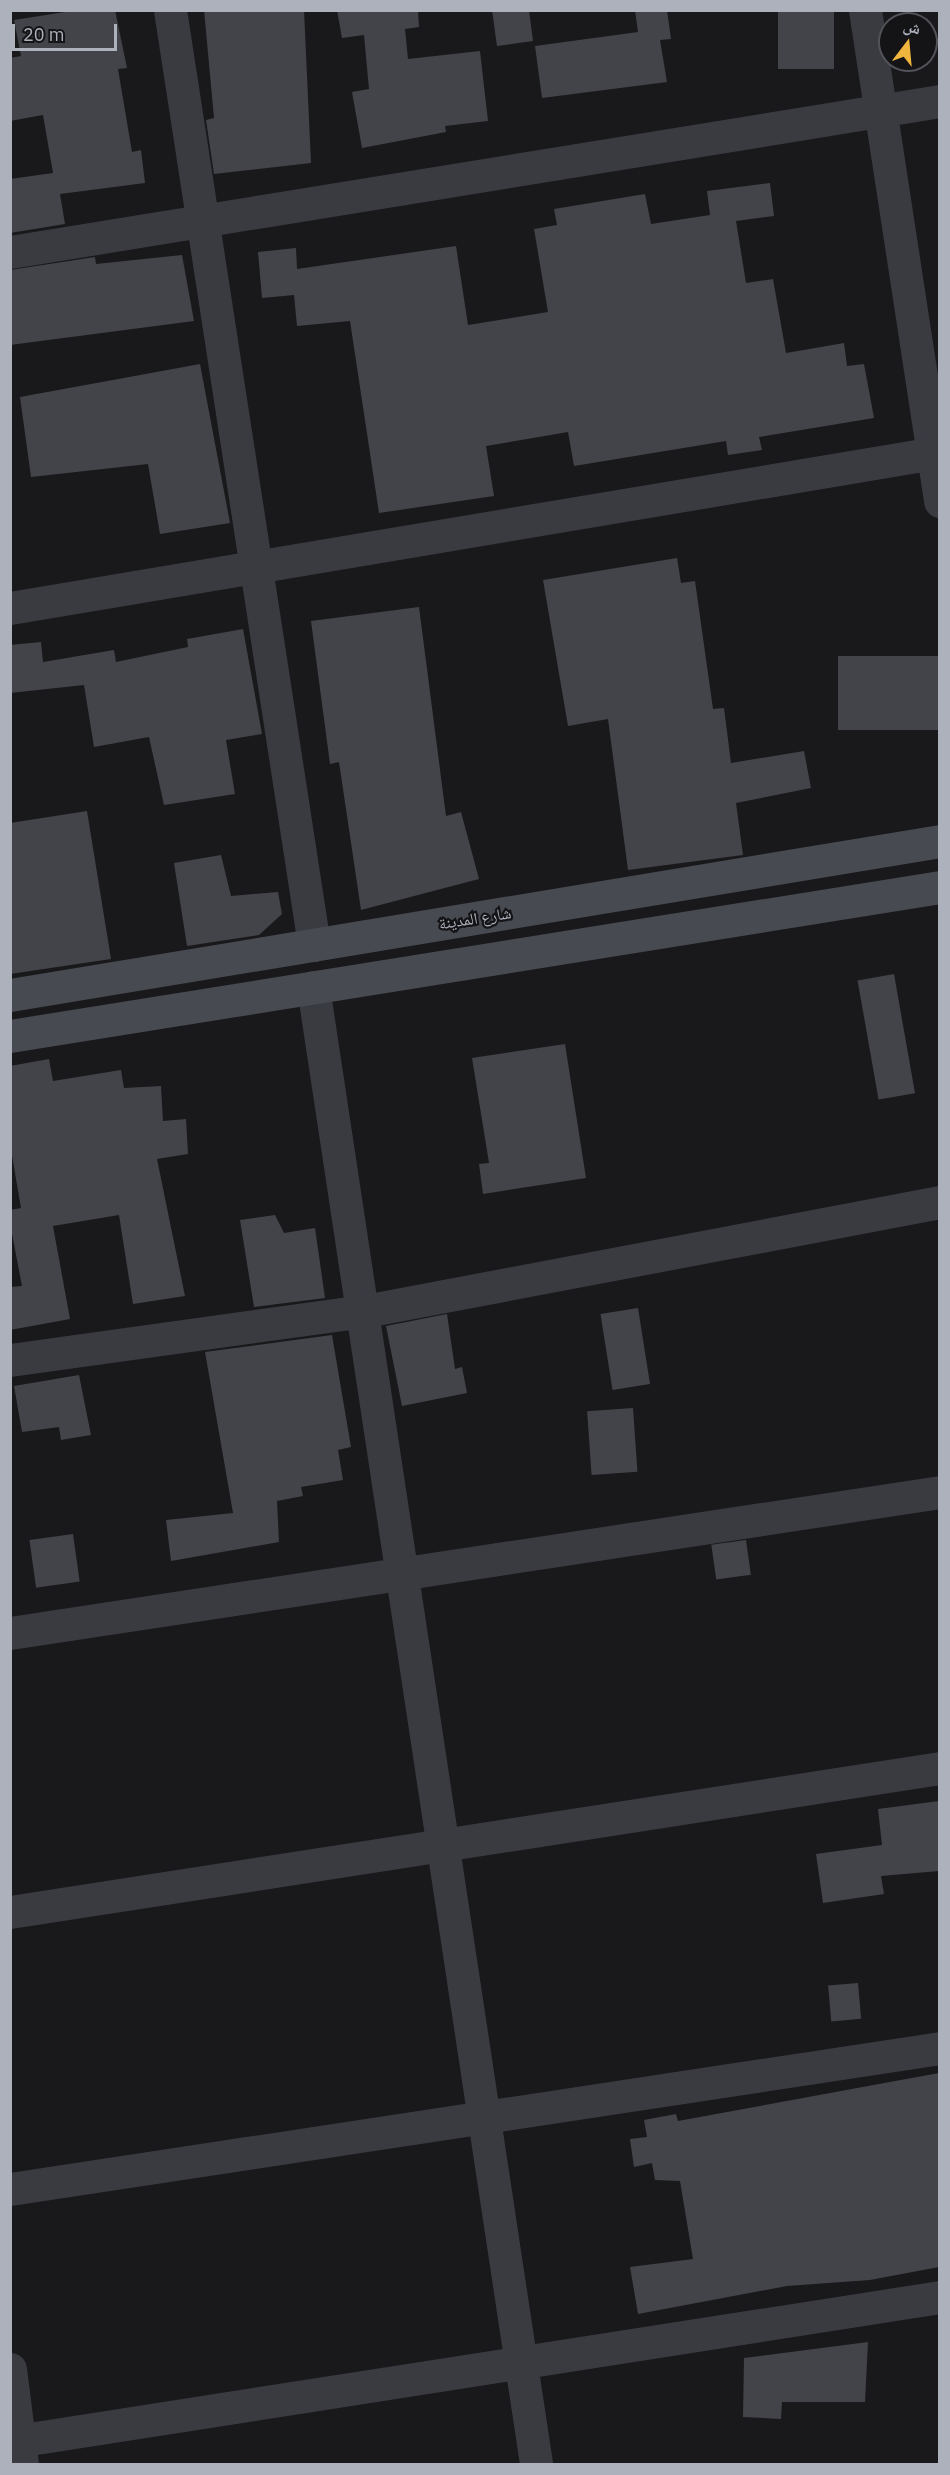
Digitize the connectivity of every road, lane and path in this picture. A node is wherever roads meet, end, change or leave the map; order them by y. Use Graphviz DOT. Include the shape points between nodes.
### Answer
graph roads {
  1 [pos="170,10"];
  2 [pos="865,10"];
  3 [pos="939,102"];
  4 [pos="879,111"];
  5 [pos="202,221"];
  6 [pos="10,252"];
  7 [pos="936,453"];
  8 [pos="939,501"];
  9 [pos="256,568"];
  10 [pos="10,608"];
  11 [pos="939,842"];
  12 [pos="939,887"];
  13 [pos="314,945"];
  14 [pos="313,987"];
  15 [pos="10,996"];
  16 [pos="10,1036"];
  17 [pos="939,1202"];
  18 [pos="365,1311"];
  19 [pos="10,1360"];
  20 [pos="939,1492"];
  21 [pos="404,1573"];
  22 [pos="10,1633"];
  23 [pos="939,1768"];
  24 [pos="444,1845"];
  25 [pos="10,1912"];
  26 [pos="939,2048"];
  27 [pos="485,2117"];
  28 [pos="10,2189"];
  29 [pos="939,2297"];
  30 [pos="521,2362"];
  31 [pos="10,2369"];
  32 [pos="17,2449"];
  33 [pos="536,2464"];
  1 -- 5 [label="street"];
  2 -- 4 [label="street"];
  3 -- 4 [label="street"];
  4 -- 5 [label="street"];
  4 -- 7 [label="street"];
  5 -- 6 [label="street"];
  5 -- 9 [label="street"];
  7 -- 8 [label="street"];
  7 -- 9 [label="street"];
  9 -- 10 [label="street"];
  9 -- 13 [label="street"];
  11 -- 13 [label="main road, شارع المدينة"];
  12 -- 14 [label="main road"];
  13 -- 15 [label="main road, شارع المدينة"];
  14 -- 16 [label="main road"];
  14 -- 18 [label="street"];
  17 -- 18 [label="street"];
  18 -- 19 [label="street"];
  18 -- 21 [label="street"];
  20 -- 21 [label="street"];
  21 -- 22 [label="street"];
  21 -- 24 [label="street"];
  23 -- 24 [label="street"];
  24 -- 25 [label="street"];
  24 -- 27 [label="street"];
  26 -- 27 [label="street"];
  27 -- 28 [label="street"];
  27 -- 30 [label="street"];
  29 -- 30 [label="street"];
  30 -- 32 [label="street"];
  30 -- 33 [label="street"];
  31 -- 32 [label="street"];
}
